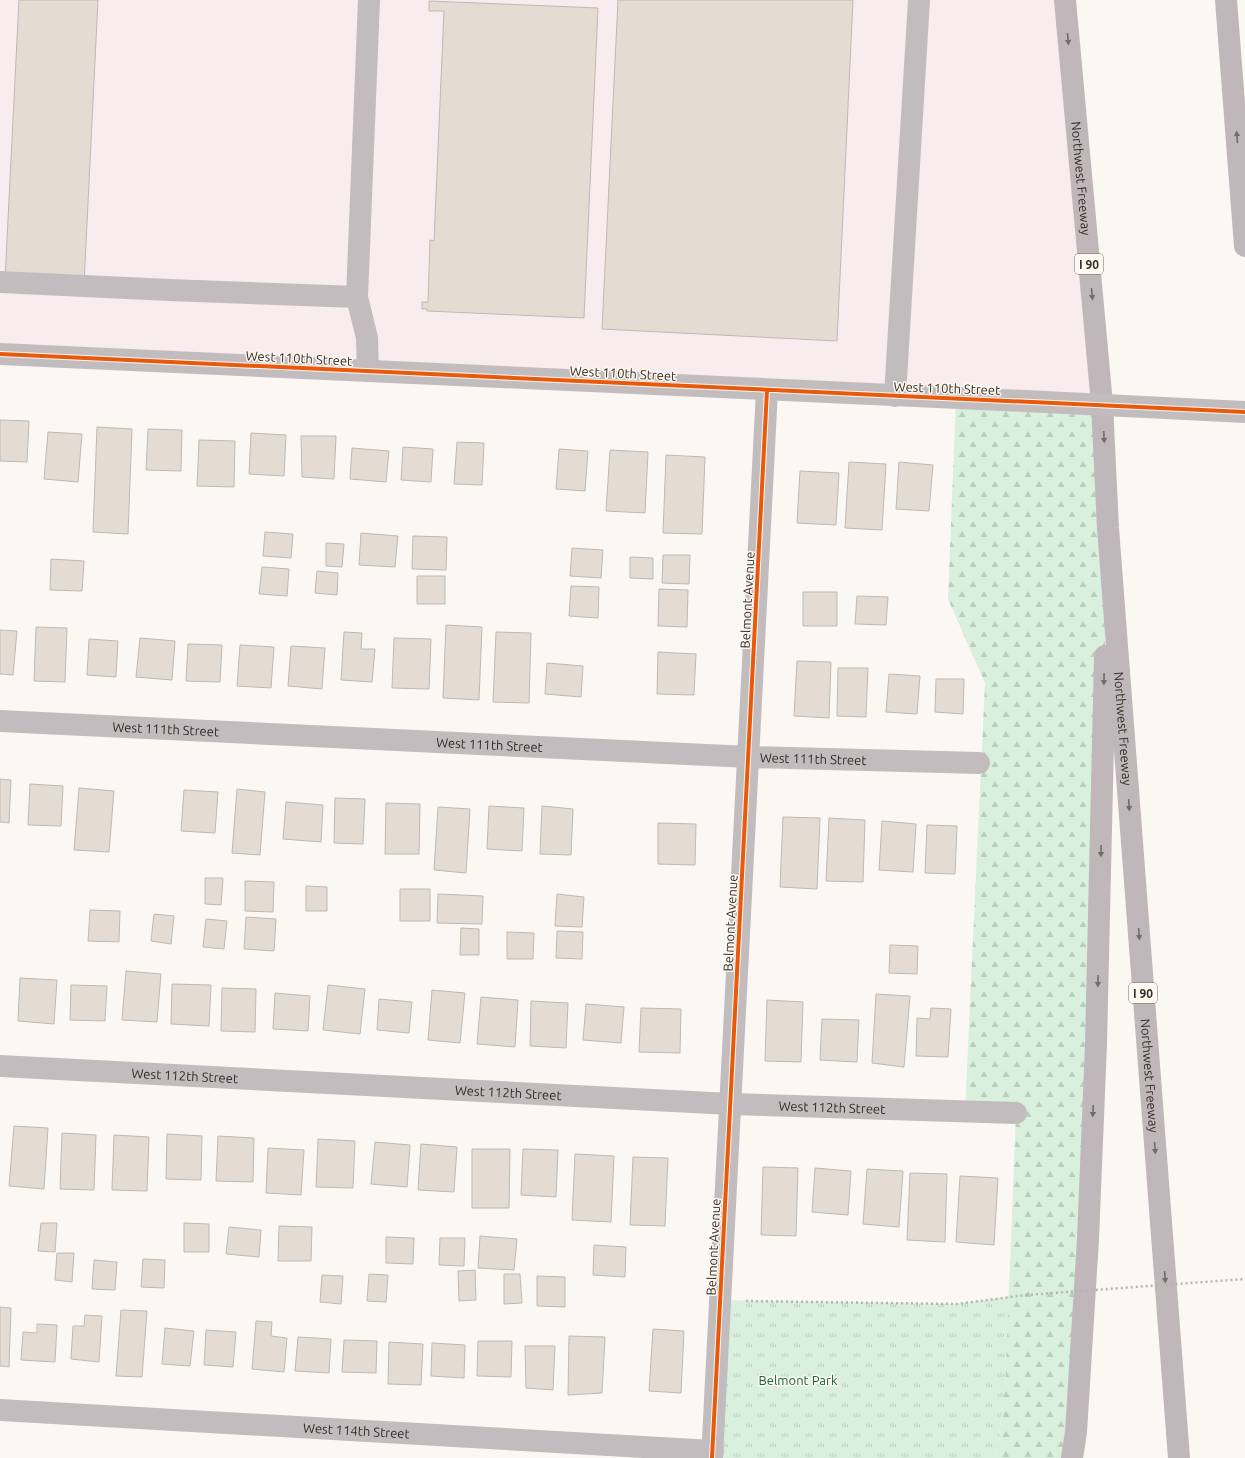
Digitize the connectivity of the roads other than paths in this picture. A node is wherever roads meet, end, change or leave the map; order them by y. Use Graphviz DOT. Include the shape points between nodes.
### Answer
graph roads {
  1 [pos="369,0"];
  2 [pos="919,0"];
  3 [pos="1065,0"];
  4 [pos="1226,0"];
  5 [pos="1245,246"];
  6 [pos="0,282"];
  7 [pos="357,296"];
  8 [pos="0,354"];
  9 [pos="368,371"];
  10 [pos="767,390"];
  11 [pos="895,396"];
  12 [pos="1245,412"];
  13 [pos="1108,528"];
  14 [pos="0,721"];
  15 [pos="749,757"];
  16 [pos="979,763"];
  17 [pos="0,1066"];
  18 [pos="731,1104"];
  19 [pos="1016,1113"];
  20 [pos="0,1410"];
  21 [pos="712,1454"];
  22 [pos="1072,1458"];
  23 [pos="1178,1458"];
  1 -- 7 [label="street"];
  2 -- 11 [label="street"];
  3 -- 13 [label="highway, Northwest Freeway / I 90, one-way" via="1102,404"];
  5 -- 4 [label="highway, one-way"];
  6 -- 7 [label="street"];
  7 -- 9 [label="street" via="367,338"];
  8 -- 9 [label="street, West 110th Street"];
  9 -- 10 [label="street, West 110th Street"];
  10 -- 11 [label="street, West 110th Street"];
  10 -- 15 [label="street, Belmont Avenue"];
  11 -- 12 [label="street, West 110th Street, bridge"];
  13 -- 22 [label="highway, one-way" via="1096,1052 1088,1239 1076,1432"];
  13 -- 23 [label="highway, Northwest Freeway / I 90, one-way"];
  14 -- 15 [label="street, West 111th Street"];
  15 -- 16 [label="street, West 111th Street"];
  15 -- 18 [label="street, Belmont Avenue"];
  17 -- 18 [label="street, West 112th Street"];
  18 -- 19 [label="street, West 112th Street"];
  18 -- 21 [label="street, Belmont Avenue"];
  20 -- 21 [label="street, West 114th Street"];
}
